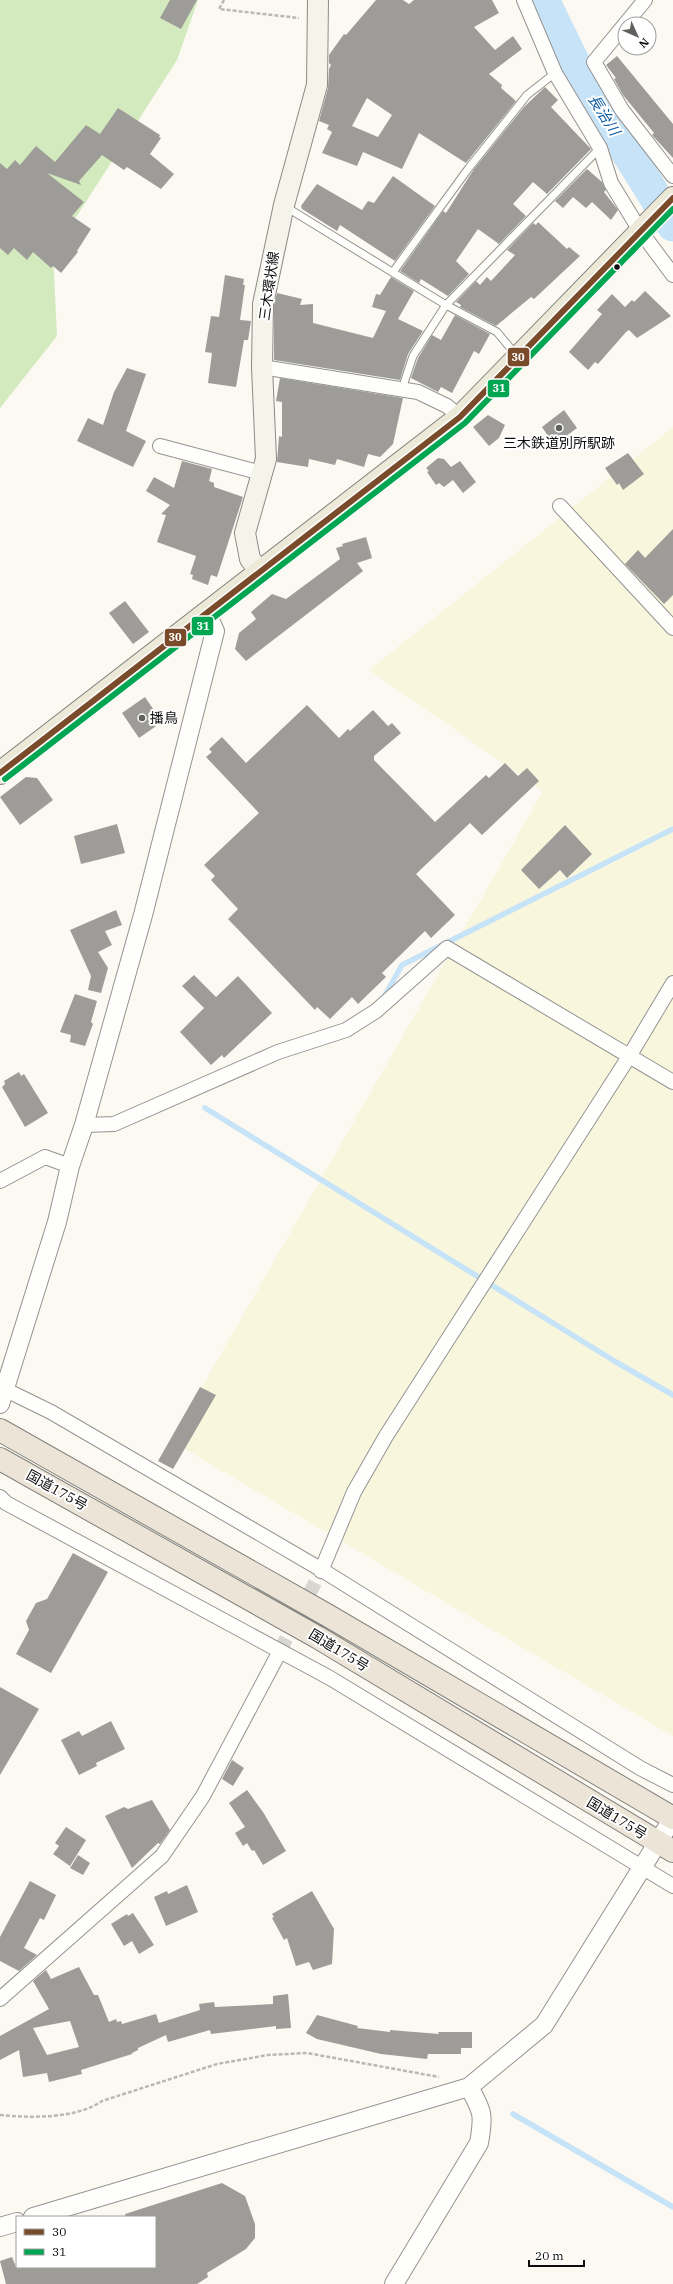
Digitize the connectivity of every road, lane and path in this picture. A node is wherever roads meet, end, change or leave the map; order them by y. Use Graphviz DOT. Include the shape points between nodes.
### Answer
graph roads {
  1 [pos="224,0"];
  2 [pos="318,0"];
  3 [pos="524,0"];
  4 [pos="645,0"];
  5 [pos="317,21"];
  6 [pos="555,73"];
  7 [pos="600,148"];
  8 [pos="673,176"];
  9 [pos="673,198"];
  10 [pos="284,205"];
  11 [pos="641,232"];
  12 [pos="392,272"];
  13 [pos="673,275"];
  14 [pos="446,305"];
  15 [pos="519,358"];
  16 [pos="262,366"];
  17 [pos="402,389"];
  18 [pos="460,417"];
  19 [pos="160,446"];
  20 [pos="262,472"];
  21 [pos="560,506"];
  22 [pos="260,571"];
  23 [pos="206,612"];
  24 [pos="673,628"];
  25 [pos="0,773"];
  26 [pos="673,984"];
  27 [pos="630,1055"];
  28 [pos="673,1082"];
  29 [pos="84,1126"];
  30 [pos="70,1166"];
  31 [pos="0,1181"];
  32 [pos="3,1397"];
  33 [pos="8,1434"];
  34 [pos="4,1461"];
  35 [pos="0,1497"];
  36 [pos="322,1570"];
  37 [pos="280,1651"];
  38 [pos="673,1785"];
  39 [pos="673,1818"];
  40 [pos="665,1847"];
  41 [pos="643,1868"];
  42 [pos="673,1886"];
  43 [pos="0,1999"];
  44 [pos="469,2087"];
  45 [pos="0,2115"];
  46 [pos="36,2216"];
  47 [pos="16,2222"];
  48 [pos="0,2227"];
  49 [pos="394,2284"];
  1 -- 5 [label="path" via="220,9"];
  2 -- 5 [label="main road, 三木環状線"];
  3 -- 6 [label="street"];
  4 -- 8 [label="street" via="594,62 622,110"];
  5 -- 10 [label="main road, 三木環状線" via="317,85"];
  6 -- 7 [label="street"];
  6 -- 12 [label="lane" via="527,95 468,169"];
  7 -- 11 [label="street" via="611,183"];
  7 -- 14 [label="lane"];
  9 -- 11 [label="main road"];
  10 -- 12 [label="lane"];
  10 -- 16 [label="main road, 三木環状線" via="263,304"];
  11 -- 13 [label="street"];
  11 -- 15 [label="main road"];
  12 -- 14 [label="lane"];
  14 -- 15 [label="lane" via="497,332"];
  14 -- 17 [label="lane" via="413,356"];
  15 -- 18 [label="main road"];
  16 -- 17 [label="street"];
  16 -- 20 [label="main road, 三木環状線" via="266,459"];
  17 -- 18 [label="street" via="418,392 447,406"];
  18 -- 22 [label="main road"];
  19 -- 20 [label="street"];
  20 -- 22 [label="main road, 三木環状線" via="245,533 250,559"];
  21 -- 24 [label="street"];
  22 -- 23 [label="main road"];
  23 -- 25 [label="main road"];
  23 -- 29 [label="street" via="215,631 143,915"];
  26 -- 27 [label="street"];
  27 -- 28 [label="street"];
  27 -- 29 [label="street" via="448,948 376,1011 346,1030 278,1052 114,1124"];
  27 -- 36 [label="street" via="386,1436 354,1492"];
  29 -- 30 [label="street"];
  30 -- 31 [label="street" via="45,1157"];
  30 -- 32 [label="street" via="57,1222"];
  32 -- 36 [label="street" via="51,1412"];
  33 -- 39 [label="highway, 国道175号" via="320,1611"];
  34 -- 40 [label="highway, 国道175号" via="317,1637"];
  35 -- 37 [label="street" via="6,1503"];
  36 -- 38 [label="street" via="640,1768"];
  37 -- 41 [label="street" via="330,1678"];
  37 -- 43 [label="street" via="203,1796 162,1856"];
  39 -- 40 [label="street"];
  40 -- 41 [label="street"];
  41 -- 42 [label="street"];
  41 -- 44 [label="street" via="544,2024"];
  44 -- 45 [label="path" via="435,2076 307,2053 216,2064 102,2101 94,2107 47,2118"];
  44 -- 46 [label="street"];
  44 -- 49 [label="street" via="484,2120 479,2143"];
  47 -- 48 [label="street"];
}
